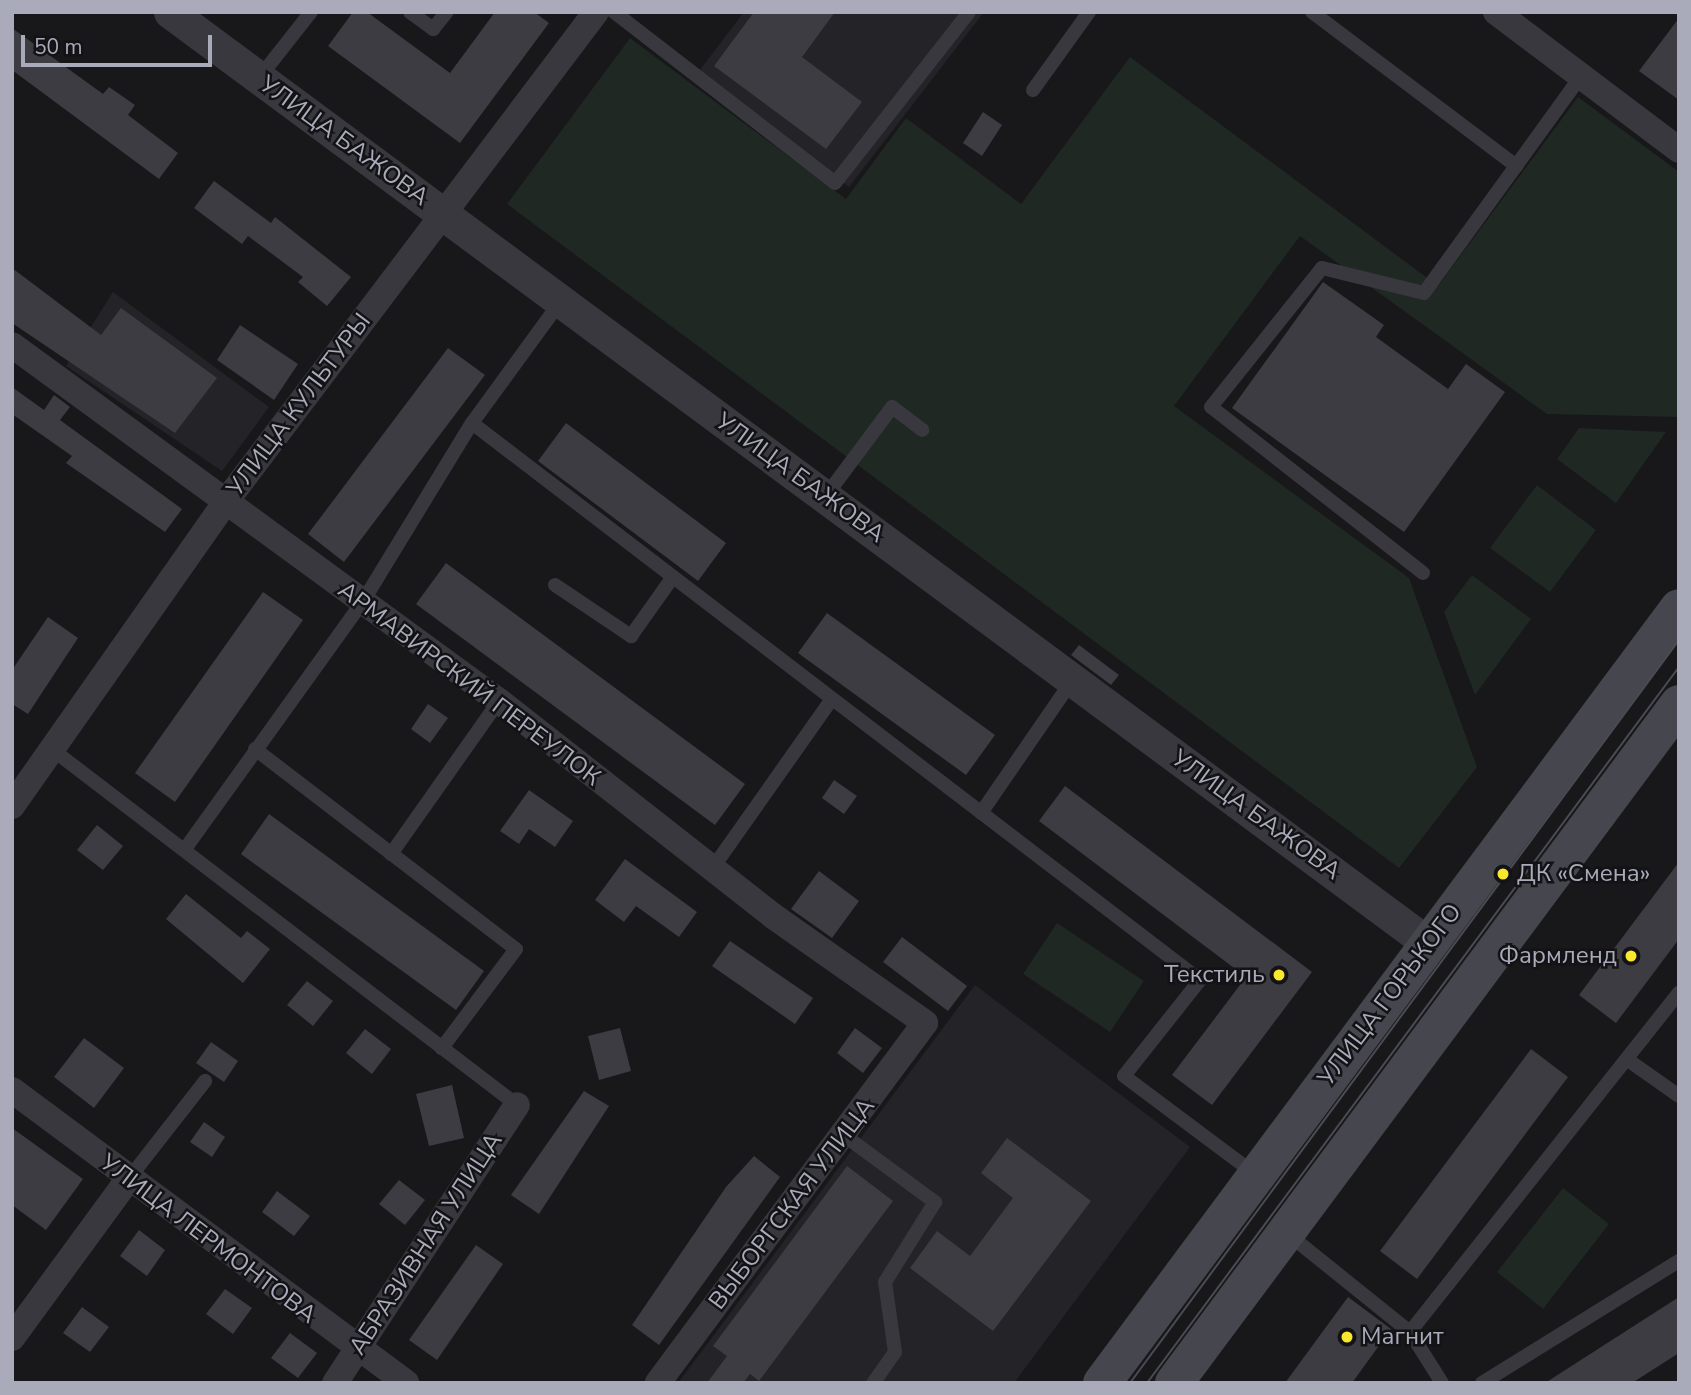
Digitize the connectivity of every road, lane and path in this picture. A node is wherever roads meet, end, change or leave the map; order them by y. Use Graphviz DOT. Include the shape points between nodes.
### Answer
graph roads {
  1 [pos="170,12"];
  2 [pos="311,12"];
  3 [pos="410,12"];
  4 [pos="447,12"];
  5 [pos="596,12"];
  6 [pos="614,12"];
  7 [pos="970,12"];
  8 [pos="1089,12"];
  9 [pos="1312,12"];
  10 [pos="1496,12"];
  11 [pos="1581,76"];
  12 [pos="258,78"];
  13 [pos="1033,90"];
  14 [pos="1679,150"];
  15 [pos="1516,166"];
  16 [pos="443,214"];
  17 [pos="561,301"];
  18 [pos="12,345"];
  19 [pos="472,423"];
  20 [pos="922,430"];
  21 [pos="825,497"];
  22 [pos="224,503"];
  23 [pos="1423,573"];
  24 [pos="673,577"];
  25 [pos="555,585"];
  26 [pos="362,603"];
  27 [pos="1679,608"];
  28 [pos="1073,679"];
  29 [pos="832,699"];
  30 [pos="499,701"];
  31 [pos="1679,704"];
  32 [pos="255,749"];
  33 [pos="53,750"];
  34 [pos="12,806"];
  35 [pos="981,813"];
  36 [pos="185,849"];
  37 [pos="391,854"];
  38 [pos="712,869"];
  39 [pos="1429,944"];
  40 [pos="1475,978"];
  41 [pos="1679,993"];
  42 [pos="925,1023"];
  43 [pos="442,1048"];
  44 [pos="1628,1060"];
  45 [pos="205,1082"];
  46 [pos="12,1090"];
  47 [pos="1679,1096"];
  48 [pos="517,1105"];
  49 [pos="845,1136"];
  50 [pos="1256,1175"];
  51 [pos="127,1181"];
  52 [pos="1284,1231"];
  53 [pos="1679,1261"];
  54 [pos="1410,1332"];
  55 [pos="12,1338"];
  56 [pos="359,1351"];
  57 [pos="335,1383"];
  58 [pos="406,1383"];
  59 [pos="657,1383"];
  60 [pos="873,1383"];
  61 [pos="1102,1383"];
  62 [pos="1174,1383"];
  63 [pos="1442,1383"];
  64 [pos="1482,1383"];
  1 -- 12 [label="street, УЛИЦА БАЖОВА"];
  2 -- 12 [label="lane"];
  3 -- 4 [label="lane" via="433,29"];
  5 -- 16 [label="street, УЛИЦА КУЛЬТУРЫ"];
  6 -- 7 [label="lane" via="835,183"];
  8 -- 13 [label="lane"];
  9 -- 15 [label="lane"];
  10 -- 11 [label="street"];
  11 -- 14 [label="street"];
  11 -- 15 [label="lane"];
  12 -- 16 [label="street, УЛИЦА БАЖОВА"];
  15 -- 23 [label="lane" via="1424,293 1322,268 1212,407"];
  16 -- 17 [label="street, УЛИЦА БАЖОВА"];
  16 -- 22 [label="street, УЛИЦА КУЛЬТУРЫ"];
  17 -- 19 [label="lane"];
  17 -- 21 [label="street, УЛИЦА БАЖОВА"];
  18 -- 22 [label="street, АРМАВИРСКИЙ ПЕРЕУЛОК"];
  19 -- 24 [label="lane"];
  19 -- 26 [label="lane"];
  20 -- 21 [label="lane" via="892,407"];
  21 -- 28 [label="street, УЛИЦА БАЖОВА"];
  22 -- 26 [label="street, АРМАВИРСКИЙ ПЕРЕУЛОК"];
  22 -- 33 [label="street, УЛИЦА КУЛЬТУРЫ"];
  24 -- 25 [label="lane" via="631,636"];
  24 -- 29 [label="lane"];
  26 -- 30 [label="street, АРМАВИРСКИЙ ПЕРЕУЛОК"];
  26 -- 32 [label="lane"];
  27 -- 39 [label="main road, УЛИЦА ГОРЬКОГО"];
  28 -- 35 [label="lane"];
  28 -- 39 [label="street, УЛИЦА БАЖОВА"];
  29 -- 35 [label="lane"];
  29 -- 38 [label="lane"];
  30 -- 37 [label="lane"];
  30 -- 38 [label="street, АРМАВИРСКИЙ ПЕРЕУЛОК"];
  31 -- 40 [label="main road"];
  32 -- 36 [label="lane"];
  32 -- 37 [label="lane"];
  33 -- 34 [label="street, УЛИЦА КУЛЬТУРЫ"];
  33 -- 36 [label="lane"];
  35 -- 50 [label="lane" via="1200,980 1124,1076"];
  36 -- 43 [label="lane"];
  37 -- 43 [label="lane" via="516,949"];
  38 -- 42 [label="street, АРМАВИРСКИЙ ПЕРЕУЛОК"];
  39 -- 40 [label="main road"];
  39 -- 50 [label="main road, УЛИЦА ГОРЬКОГО"];
  40 -- 52 [label="main road"];
  41 -- 44 [label="lane"];
  42 -- 49 [label="street, ВЫБОРГСКАЯ УЛИЦА"];
  43 -- 48 [label="lane"];
  44 -- 47 [label="lane"];
  44 -- 54 [label="lane"];
  45 -- 51 [label="lane"];
  46 -- 51 [label="street, УЛИЦА ЛЕРМОНТОВА"];
  48 -- 56 [label="street, АБРАЗИВНАЯ УЛИЦА"];
  49 -- 59 [label="street, ВЫБОРГСКАЯ УЛИЦА"];
  49 -- 60 [label="lane" via="935,1202 885,1282 895,1352"];
  50 -- 61 [label="main road, УЛИЦА ГОРЬКОГО"];
  51 -- 55 [label="street"];
  51 -- 56 [label="street, УЛИЦА ЛЕРМОНТОВА"];
  52 -- 54 [label="lane"];
  52 -- 62 [label="main road"];
  53 -- 64 [label="lane"];
  54 -- 63 [label="lane"];
  56 -- 57 [label="street, АБРАЗИВНАЯ УЛИЦА"];
  56 -- 58 [label="street, УЛИЦА ЛЕРМОНТОВА"];
}
